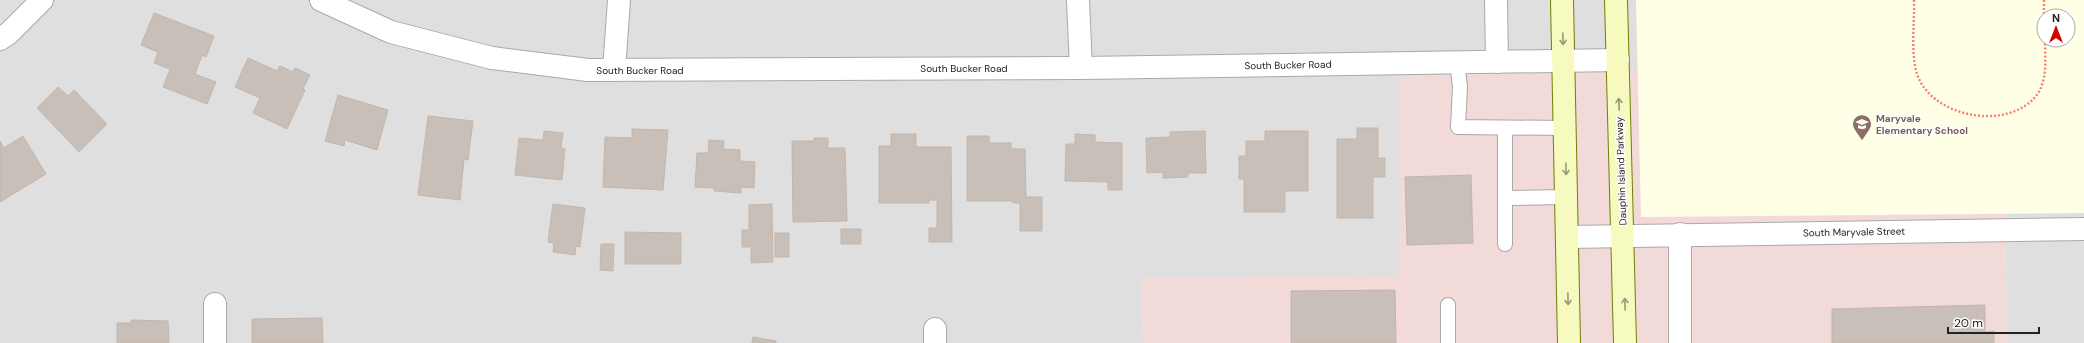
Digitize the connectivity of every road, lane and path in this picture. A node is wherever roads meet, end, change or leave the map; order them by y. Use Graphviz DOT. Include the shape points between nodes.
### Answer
graph roads {
  1 [pos="42,0"];
  2 [pos="321,0"];
  3 [pos="619,0"];
  4 [pos="1078,0"];
  5 [pos="1496,0"];
  6 [pos="1562,0"];
  7 [pos="1616,0"];
  8 [pos="1914,0"];
  9 [pos="0,39"];
  10 [pos="2045,48"];
  11 [pos="1618,60"];
  12 [pos="1564,61"];
  13 [pos="1457,62"];
  14 [pos="1497,62"];
  15 [pos="1081,68"];
  16 [pos="614,70"];
  17 [pos="1505,128"];
  18 [pos="1565,128"];
  19 [pos="1566,196"];
  20 [pos="1505,198"];
  21 [pos="2084,229"];
  22 [pos="1680,234"];
  23 [pos="1624,235"];
  24 [pos="1567,237"];
  25 [pos="1505,244"];
  26 [pos="215,304"];
  27 [pos="1448,305"];
  28 [pos="216,343"];
  29 [pos="1448,343"];
  30 [pos="1569,343"];
  31 [pos="1625,343"];
  32 [pos="1680,343"];
  1 -- 9 [label="street"];
  2 -- 16 [label="street, South Bucker Road" via="391,32 492,58 588,70"];
  3 -- 16 [label="street"];
  4 -- 15 [label="street"];
  5 -- 14 [label="street"];
  6 -- 12 [label="main road, one-way"];
  7 -- 11 [label="main road, Dauphin Island Parkway"];
  8 -- 10 [label="path" via="1915,64 1920,81 1932,97 1949,108 1984,115 2003,114 2020,109 2036,96 2043,83"];
  11 -- 12 [label="street, South Bucker Road"];
  23 -- 11 [label="main road, Dauphin Island Parkway, one-way"];
  12 -- 14 [label="street, South Bucker Road"];
  12 -- 18 [label="main road"];
  13 -- 14 [label="street, South Bucker Road"];
  13 -- 15 [label="street, South Bucker Road"];
  13 -- 17 [label="lane" via="1460,87 1458,127"];
  15 -- 16 [label="street, South Bucker Road"];
  17 -- 18 [label="lane"];
  17 -- 20 [label="lane"];
  18 -- 19 [label="main road, one-way"];
  19 -- 20 [label="lane"];
  19 -- 24 [label="main road"];
  20 -- 25 [label="lane"];
  21 -- 22 [label="street, South Maryvale Street"];
  22 -- 23 [label="street, South Maryvale Street"];
  22 -- 32 [label="street"];
  23 -- 24 [label="street, South Maryvale Street"];
  31 -- 23 [label="main road, Dauphin Island Parkway, one-way"];
  24 -- 30 [label="main road, one-way"];
  26 -- 28 [label="street"];
  27 -- 29 [label="lane"];
}
